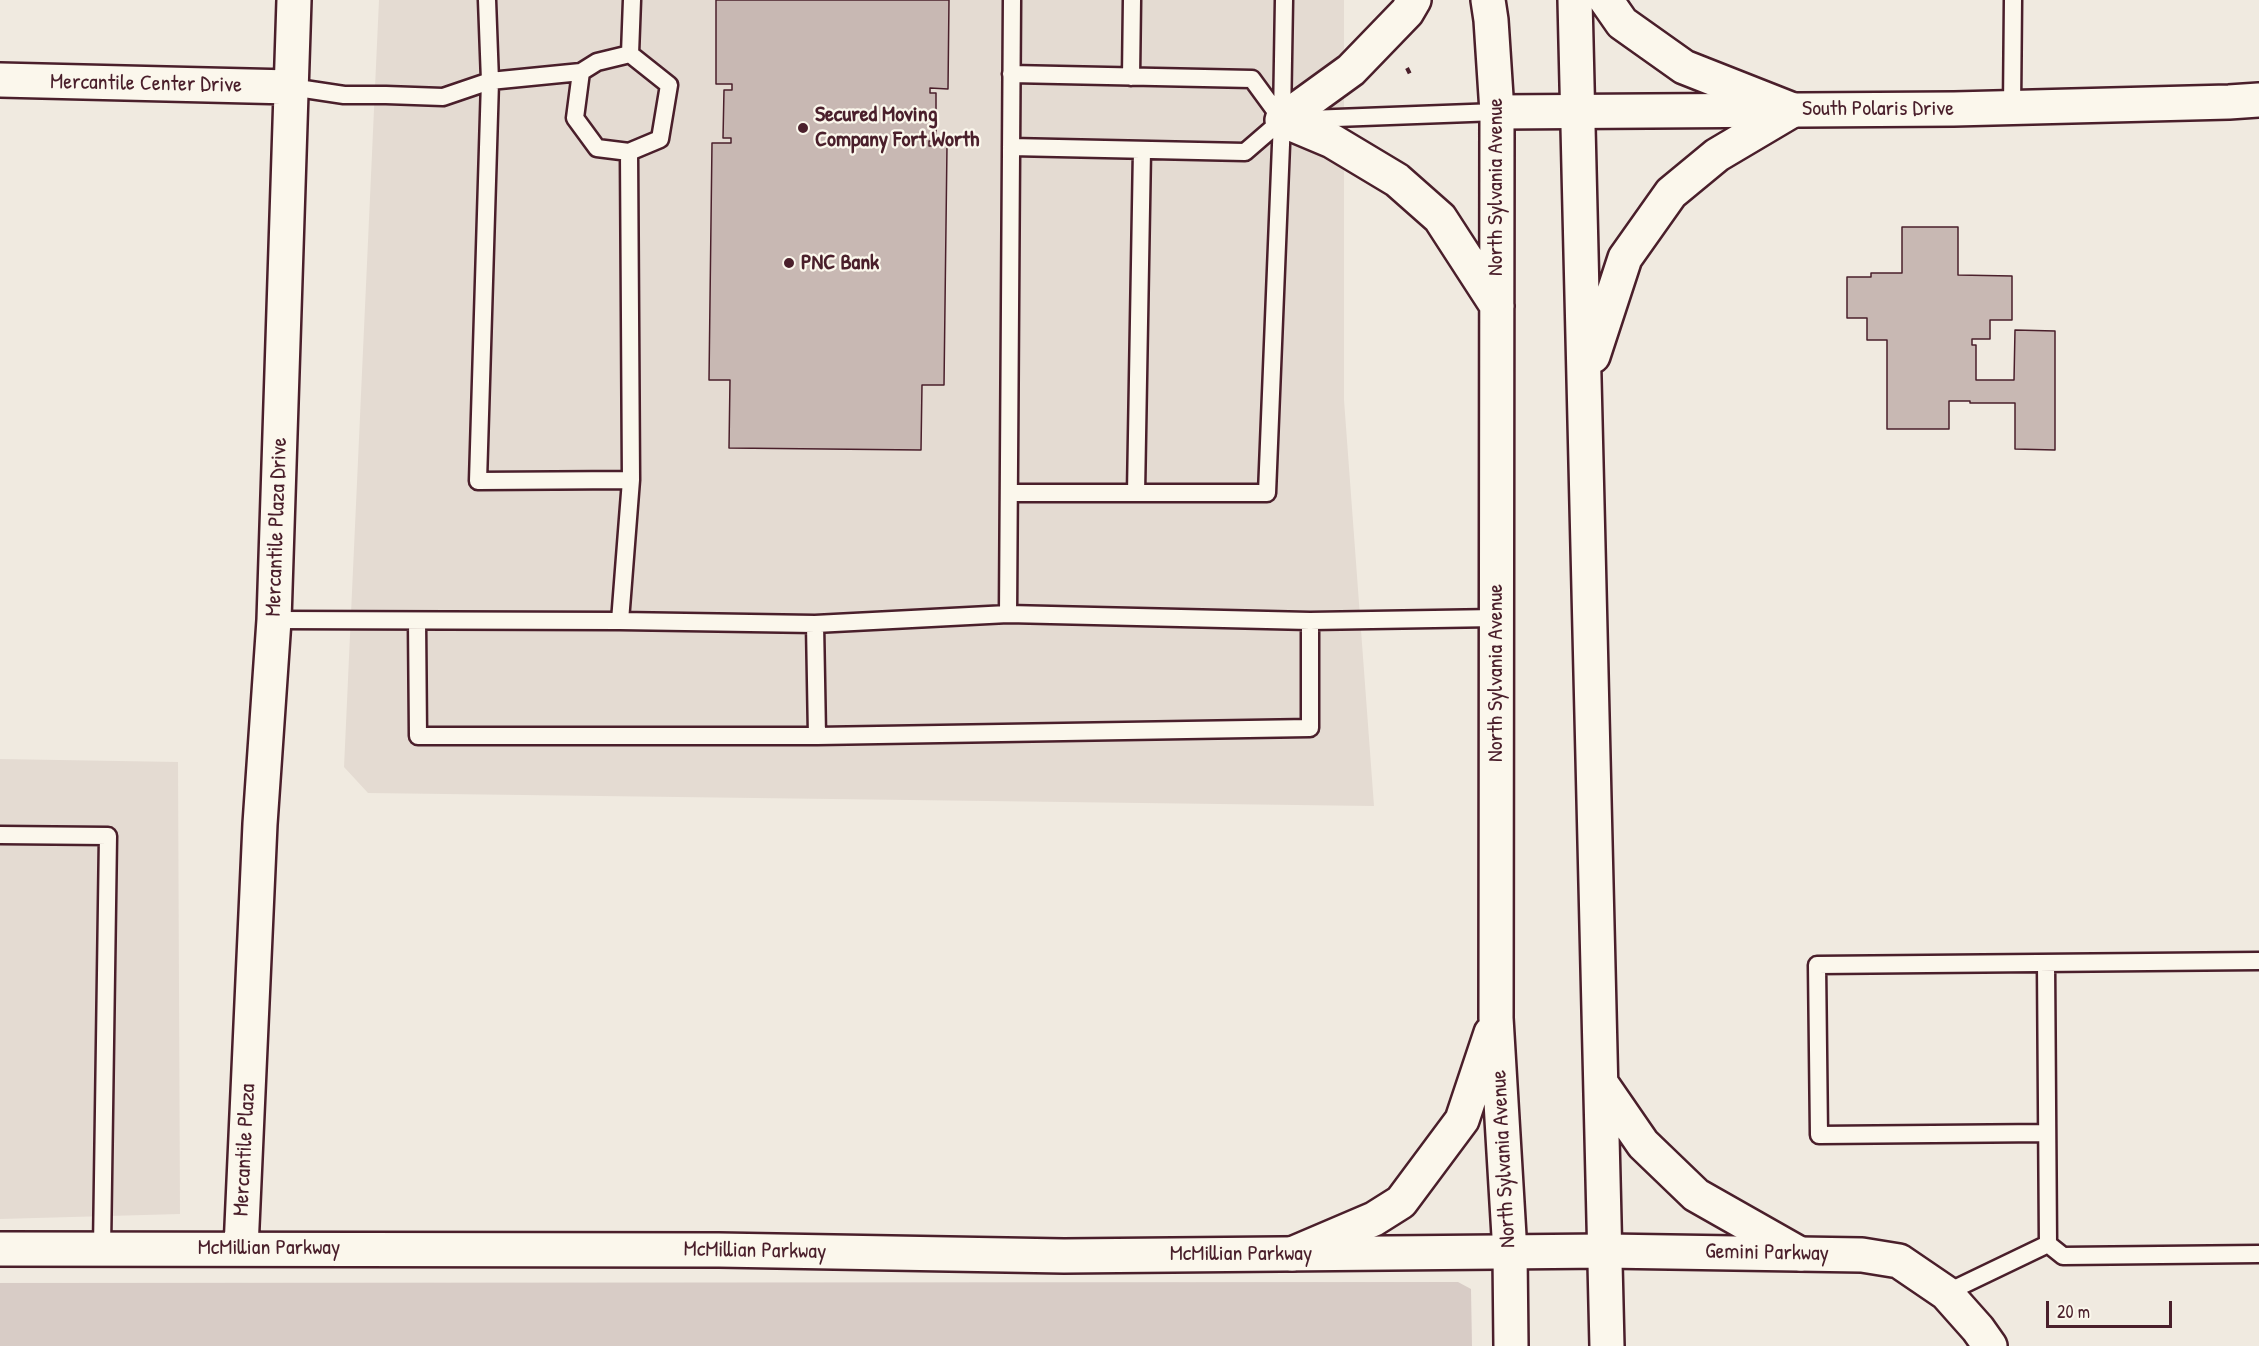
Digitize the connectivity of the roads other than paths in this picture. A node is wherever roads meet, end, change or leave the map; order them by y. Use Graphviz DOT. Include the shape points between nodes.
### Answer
graph roads {
  1 [pos="294,0"];
  2 [pos="488,0"];
  3 [pos="633,0"];
  4 [pos="1012,0"];
  5 [pos="1132,0"];
  6 [pos="1284,0"];
  7 [pos="1414,0"];
  8 [pos="1488,0"];
  9 [pos="1575,0"];
  10 [pos="1606,0"];
  11 [pos="2013,0"];
  12 [pos="630,54"];
  13 [pos="581,72"];
  14 [pos="1011,74"];
  15 [pos="1131,76"];
  16 [pos="0,80"];
  17 [pos="490,81"];
  18 [pos="291,87"];
  19 [pos="2259,100"];
  20 [pos="2012,108"];
  21 [pos="1793,110"];
  22 [pos="1578,111"];
  23 [pos="1497,112"];
  24 [pos="1282,120"];
  25 [pos="1011,147"];
  26 [pos="1142,150"];
  27 [pos="629,152"];
  28 [pos="1497,306"];
  29 [pos="1585,380"];
  30 [pos="631,480"];
  31 [pos="1009,493"];
  32 [pos="1137,493"];
  33 [pos="1008,614"];
  34 [pos="1496,618"];
  35 [pos="274,620"];
  36 [pos="417,621"];
  37 [pos="620,621"];
  38 [pos="1310,621"];
  39 [pos="814,624"];
  40 [pos="818,736"];
  41 [pos="0,835"];
  42 [pos="2259,962"];
  43 [pos="2046,963"];
  44 [pos="1496,1018"];
  45 [pos="250,1053"];
  46 [pos="1601,1083"];
  47 [pos="2047,1132"];
  48 [pos="2048,1244"];
  49 [pos="102,1248"];
  50 [pos="241,1248"];
  51 [pos="0,1249"];
  52 [pos="1606,1251"];
  53 [pos="1510,1253"];
  54 [pos="1292,1254"];
  55 [pos="1800,1254"];
  56 [pos="2259,1254"];
  57 [pos="1946,1293"];
  58 [pos="1511,1346"];
  59 [pos="1607,1346"];
  60 [pos="1990,1346"];
  1 -- 18 [label="main road, Mercantile Plaza Drive"];
  2 -- 17 [label="lane"];
  3 -- 12 [label="lane"];
  4 -- 14 [label="lane"];
  5 -- 15 [label="lane"];
  6 -- 24 [label="lane"];
  7 -- 24 [label="main road" via="1351,70"];
  8 -- 23 [label="main road, North Sylvania Avenue"];
  9 -- 22 [label="main road"];
  10 -- 21 [label="main road" via="1622,23 1684,68"];
  11 -- 20 [label="lane"];
  12 -- 13 [label="lane" via="597,62"];
  12 -- 27 [label="lane" via="669,85 660,139"];
  13 -- 17 [label="lane"];
  13 -- 27 [label="lane" via="575,118 597,148"];
  14 -- 15 [label="lane"];
  14 -- 25 [label="lane"];
  15 -- 24 [label="lane" via="1252,79"];
  16 -- 18 [label="main road, Mercantile Center Drive"];
  17 -- 18 [label="lane" via="443,97 344,95"];
  17 -- 30 [label="lane" via="478,481"];
  18 -- 35 [label="main road, Mercantile Plaza Drive"];
  19 -- 20 [label="main road, South Polaris Drive"];
  20 -- 21 [label="main road, South Polaris Drive"];
  21 -- 22 [label="main road, South Polaris Drive"];
  21 -- 29 [label="main road" via="1717,155 1671,193 1625,258"];
  22 -- 23 [label="main road, South Polaris Drive"];
  22 -- 29 [label="main road"];
  23 -- 24 [label="lane"];
  23 -- 28 [label="main road, North Sylvania Avenue"];
  24 -- 26 [label="lane" via="1245,152"];
  24 -- 28 [label="main road" via="1332,141 1397,180 1440,218"];
  24 -- 32 [label="lane" via="1267,493"];
  25 -- 26 [label="lane"];
  25 -- 31 [label="lane"];
  26 -- 32 [label="lane"];
  27 -- 30 [label="lane"];
  28 -- 34 [label="main road, North Sylvania Avenue"];
  29 -- 46 [label="main road"];
  30 -- 37 [label="lane"];
  31 -- 32 [label="lane"];
  31 -- 33 [label="lane"];
  33 -- 38 [label="lane"];
  33 -- 39 [label="lane"];
  34 -- 38 [label="lane"];
  34 -- 44 [label="main road, North Sylvania Avenue"];
  35 -- 36 [label="lane"];
  35 -- 45 [label="main road, Mercantile Plaza Drive"];
  36 -- 37 [label="lane"];
  36 -- 40 [label="lane" via="418,736"];
  37 -- 39 [label="lane"];
  38 -- 40 [label="lane" via="1310,728"];
  39 -- 40 [label="lane"];
  41 -- 49 [label="lane" via="108,836"];
  42 -- 43 [label="lane"];
  43 -- 47 [label="lane"];
  43 -- 47 [label="lane" via="1817,965 1819,1135"];
  44 -- 53 [label="main road, North Sylvania Avenue"];
  44 -- 54 [label="main road" via="1462,1120 1401,1202 1374,1219"];
  45 -- 50 [label="main road, Mercantile Plaza"];
  46 -- 52 [label="main road"];
  46 -- 55 [label="main road" via="1643,1144 1696,1195"];
  47 -- 48 [label="lane"];
  48 -- 56 [label="lane" via="2063,1256"];
  48 -- 57 [label="lane"];
  49 -- 50 [label="main road, McMillian Parkway"];
  49 -- 51 [label="main road, McMillian Parkway"];
  50 -- 54 [label="main road, McMillian Parkway" via="1064,1256"];
  52 -- 53 [label="main road, Gemini Parkway"];
  52 -- 55 [label="main road, Gemini Parkway"];
  52 -- 59 [label="main road"];
  53 -- 54 [label="main road, McMillian Parkway"];
  53 -- 58 [label="main road, North Sylvania Avenue"];
  55 -- 57 [label="main road, Gemini Parkway" via="1862,1254 1899,1262"];
  57 -- 60 [label="main road, Gemini Parkway"];
}
